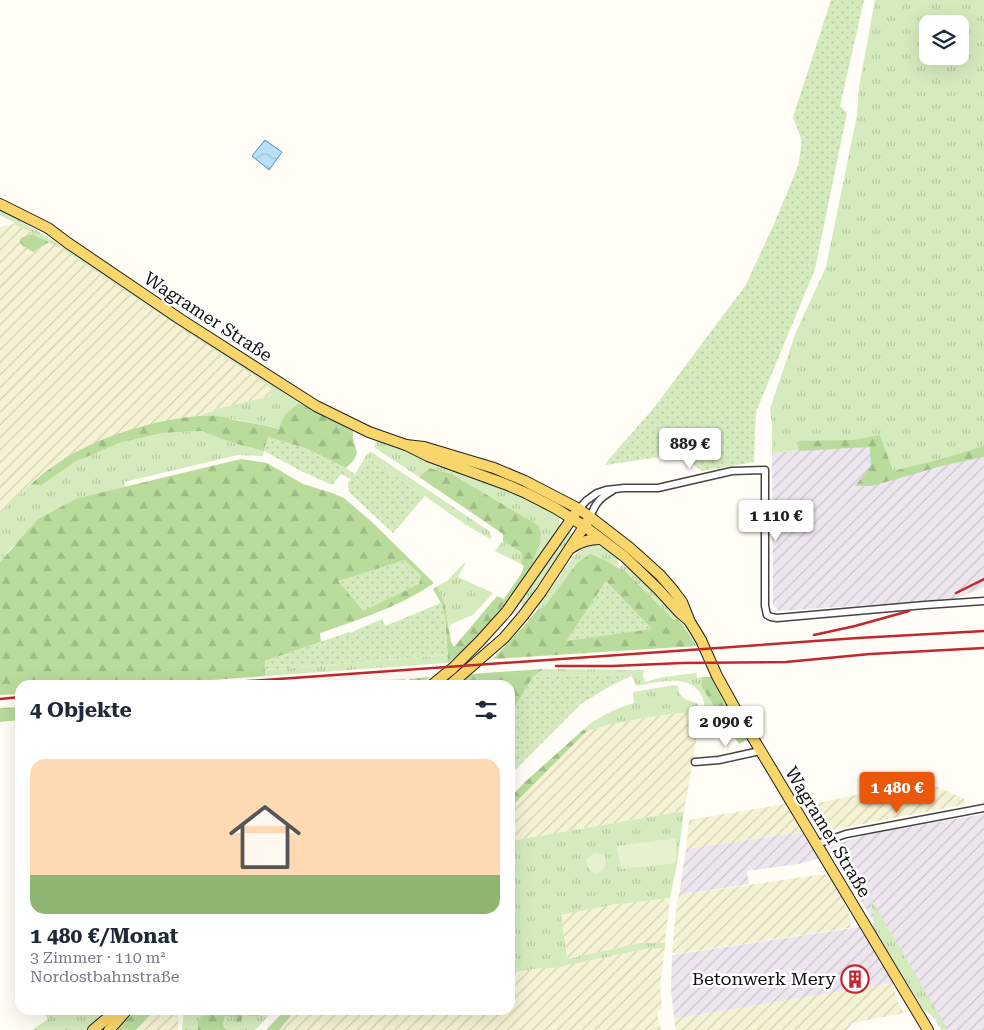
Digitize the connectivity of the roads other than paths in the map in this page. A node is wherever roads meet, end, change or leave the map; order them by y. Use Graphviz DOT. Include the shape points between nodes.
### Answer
graph roads {
  1 [pos="0,204"];
  2 [pos="406,445"];
  3 [pos="616,489"];
  4 [pos="579,509"];
  5 [pos="590,517"];
  6 [pos="572,519"];
  7 [pos="584,526"];
  8 [pos="600,539"];
  9 [pos="569,550"];
  10 [pos="984,602"];
  11 [pos="690,622"];
  12 [pos="438,680"];
  13 [pos="456,680"];
  14 [pos="760,751"];
  15 [pos="695,762"];
  16 [pos="984,808"];
  17 [pos="817,844"];
  18 [pos="110,1015"];
  19 [pos="122,1015"];
  20 [pos="93,1030"];
  21 [pos="109,1030"];
  22 [pos="928,1030"];
  1 -- 2 [label="main road, Wagramer Straße" via="48,228 308,402 354,425"];
  2 -- 4 [label="main road, Wagramer Straße" via="424,447 494,468"];
  2 -- 6 [label="main road, Wagramer Straße" via="526,493"];
  3 -- 4 [label="street" via="597,492"];
  3 -- 5 [label="street" via="601,498"];
  3 -- 10 [label="street" via="658,488 732,471 765,470 765,606 767,615 771,617"];
  4 -- 5 [label="main road, Wagramer Straße"];
  4 -- 6 [label="main road"];
  5 -- 7 [label="main road"];
  5 -- 11 [label="main road, Wagramer Straße" via="660,575 682,602"];
  6 -- 7 [label="main road, Wagramer Straße"];
  6 -- 12 [label="main road" via="507,611"];
  7 -- 8 [label="main road, Wagramer Straße"];
  7 -- 9 [label="main road"];
  8 -- 9 [label="main road" via="582,541"];
  8 -- 11 [label="main road, Wagramer Straße" via="625,557"];
  9 -- 13 [label="main road" via="504,638"];
  11 -- 14 [label="main road, Wagramer Straße"];
  14 -- 15 [label="street"];
  14 -- 17 [label="main road, Wagramer Straße"];
  16 -- 17 [label="street" via="846,834"];
  17 -- 22 [label="main road, Wagramer Straße"];
  18 -- 20 [label="main road"];
  19 -- 21 [label="main road"];
}
